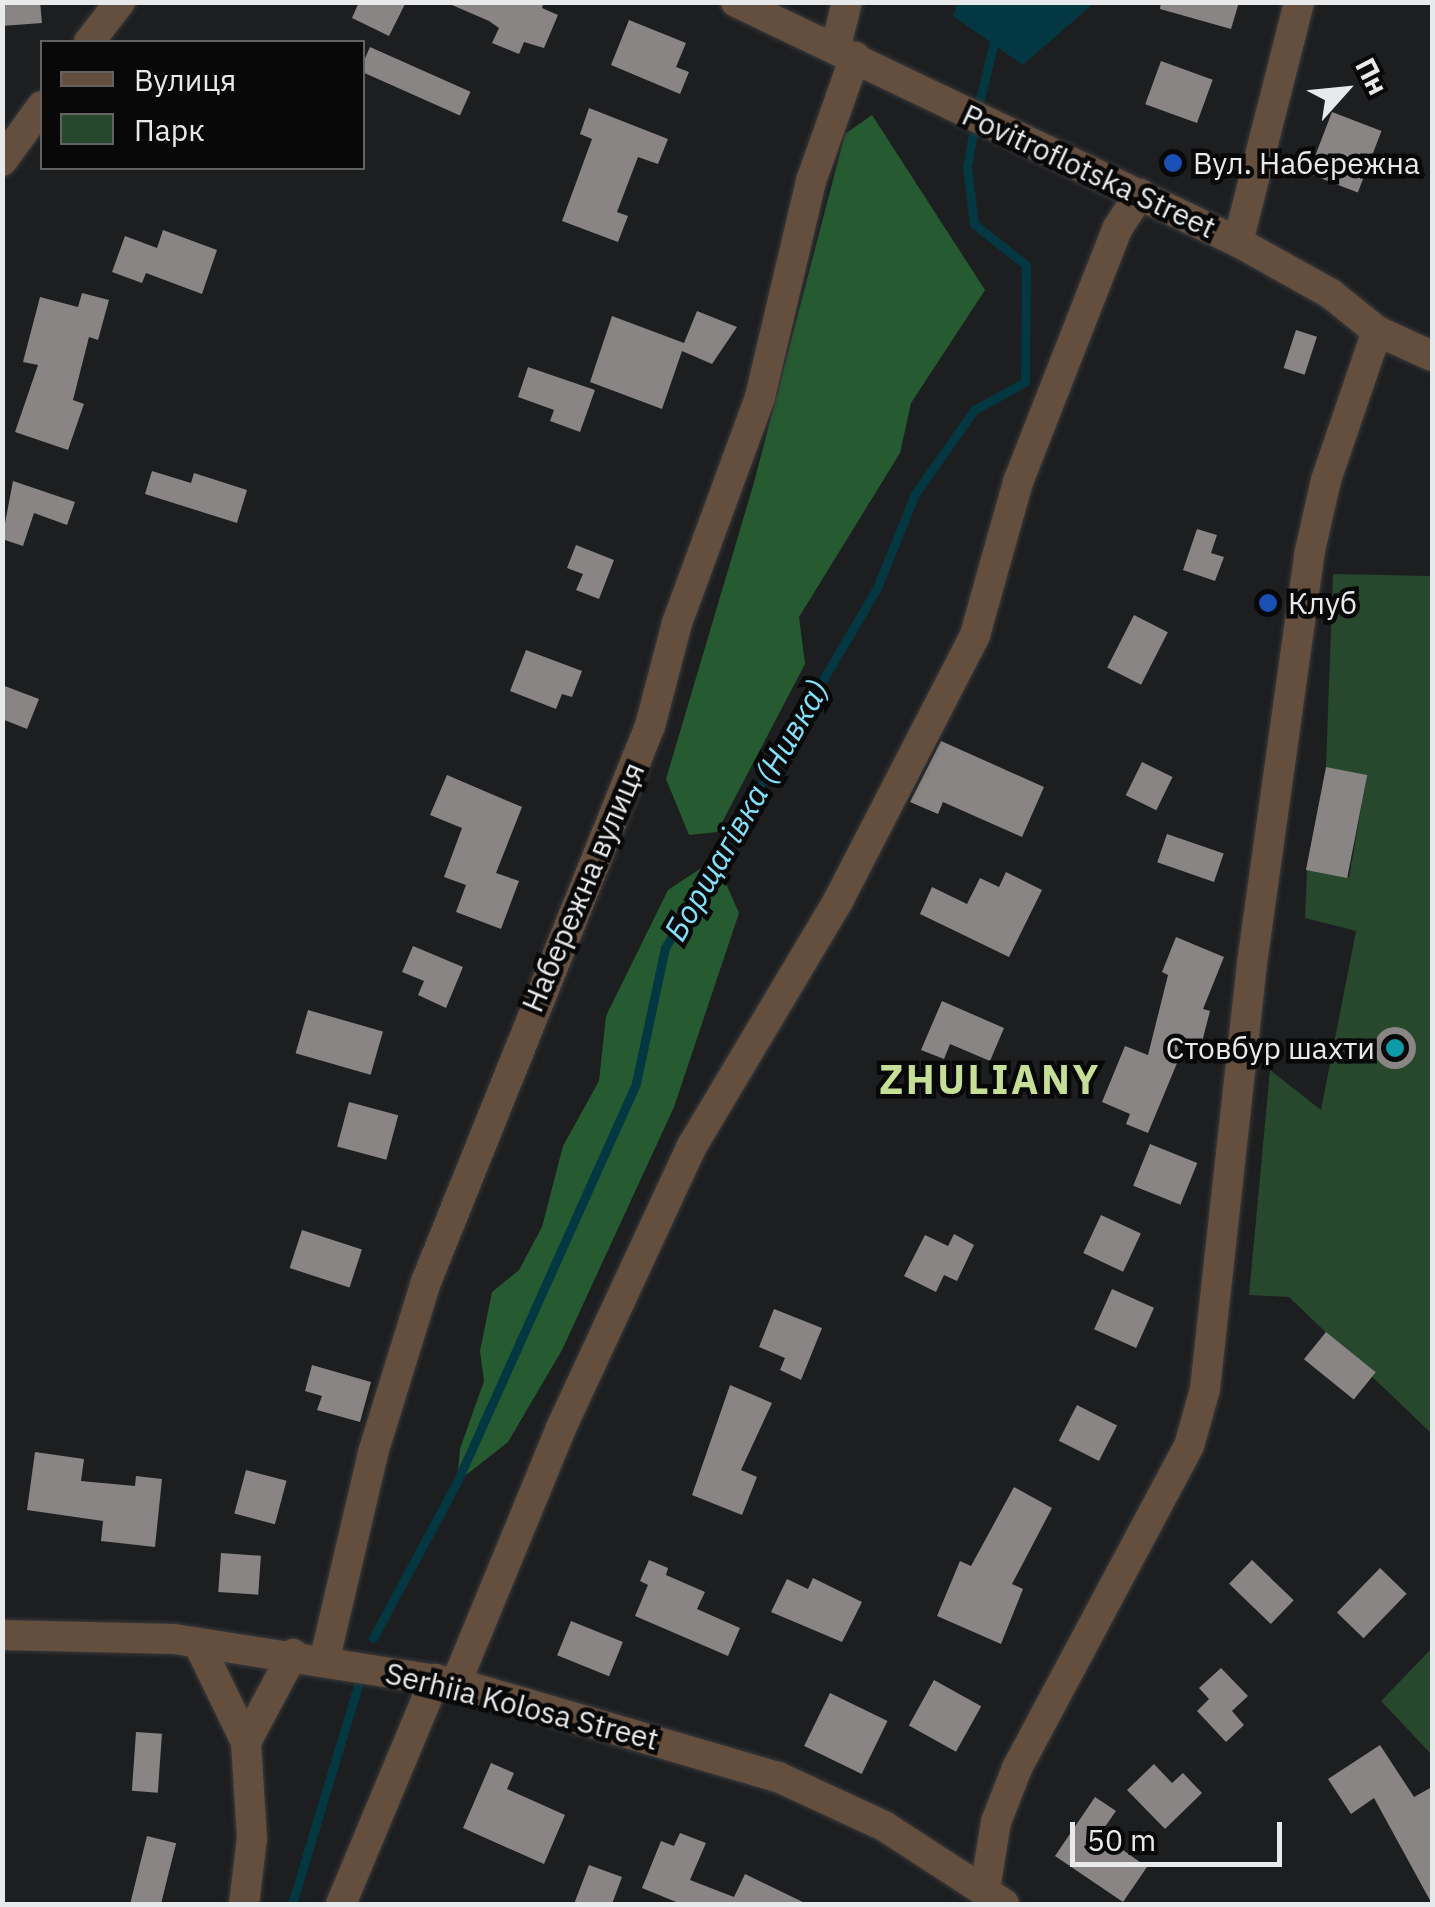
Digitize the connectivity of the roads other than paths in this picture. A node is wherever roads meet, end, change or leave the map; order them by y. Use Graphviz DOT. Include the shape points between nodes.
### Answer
graph roads {
  1 [pos="120,2"];
  2 [pos="736,2"];
  3 [pos="848,2"];
  4 [pos="1298,2"];
  5 [pos="91,40"];
  6 [pos="846,52"];
  7 [pos="40,109"];
  8 [pos="2,160"];
  9 [pos="1140,194"];
  10 [pos="1238,242"];
  11 [pos="1377,330"];
  12 [pos="1432,356"];
  13 [pos="2,1635"];
  14 [pos="198,1643"];
  15 [pos="294,1654"];
  16 [pos="325,1658"];
  17 [pos="446,1681"];
  18 [pos="246,1742"];
  19 [pos="994,1897"];
  20 [pos="244,1904"];
  21 [pos="340,1904"];
  1 -- 5 [label="street"];
  2 -- 6 [label="street, Povitroflotska Street"];
  3 -- 6 [label="street, Набережна вулиця"];
  4 -- 10 [label="street"];
  6 -- 9 [label="street, Povitroflotska Street"];
  6 -- 16 [label="street, Набережна вулиця" via="760,396 677,623 650,726 426,1282 373,1453"];
  7 -- 8 [label="street"];
  9 -- 10 [label="street, Povitroflotska Street"];
  9 -- 17 [label="street" via="1116,229 1018,482 975,635 838,902 692,1146"];
  10 -- 11 [label="street, Povitroflotska Street" via="1331,294"];
  11 -- 12 [label="street, Povitroflotska Street"];
  11 -- 19 [label="street" via="1326,480 1297,629 1205,1389 1189,1446 1017,1768 996,1822"];
  13 -- 14 [label="street, Serhiia Kolosa Street"];
  14 -- 15 [label="street, Serhiia Kolosa Street"];
  14 -- 18 [label="street"];
  15 -- 16 [label="street, Serhiia Kolosa Street"];
  15 -- 18 [label="street"];
  16 -- 17 [label="street, Serhiia Kolosa Street"];
  17 -- 19 [label="street, Serhiia Kolosa Street" via="778,1777 884,1826"];
  17 -- 21 [label="street"];
  18 -- 20 [label="street" via="252,1838"];
}
